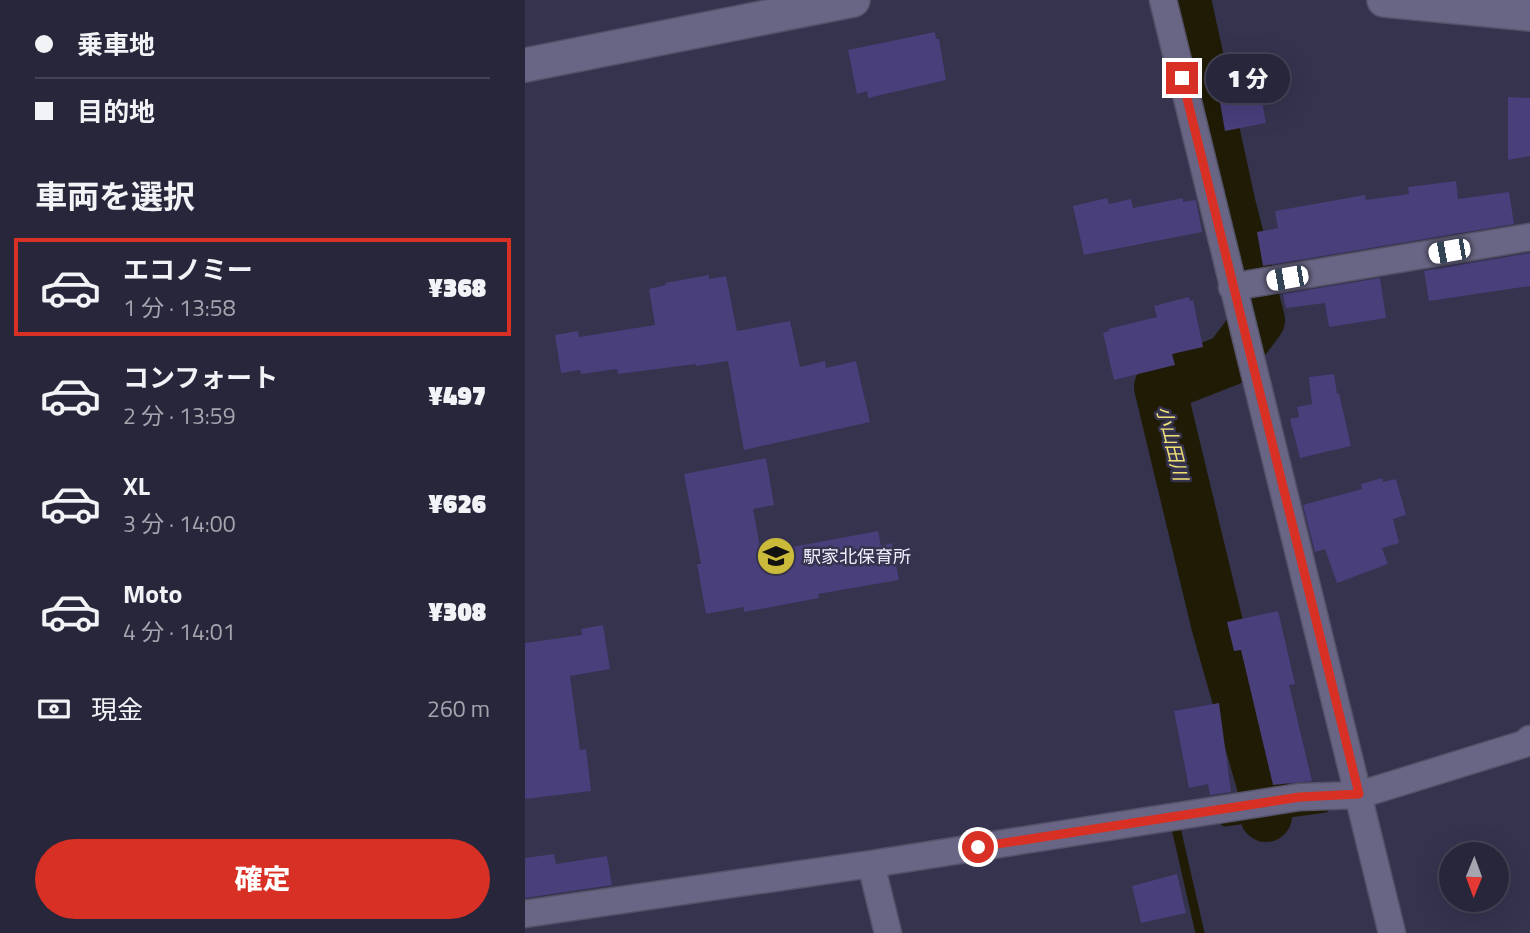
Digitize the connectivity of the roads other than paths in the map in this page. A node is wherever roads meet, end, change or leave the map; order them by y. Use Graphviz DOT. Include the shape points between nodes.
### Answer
graph roads {
  1 [pos="853,0"];
  2 [pos="1163,0"];
  3 [pos="1384,0"];
  4 [pos="1487,5"];
  5 [pos="1530,14"];
  6 [pos="525,65"];
  7 [pos="1530,237"];
  8 [pos="1233,287"];
  9 [pos="1530,739"];
  10 [pos="1359,794"];
  11 [pos="871,864"];
  12 [pos="525,914"];
  13 [pos="888,933"];
  14 [pos="1392,933"];
  1 -- 6 [label="street"];
  2 -- 8 [label="street"];
  3 -- 4 [label="street"];
  4 -- 5 [label="street"];
  7 -- 8 [label="street"];
  8 -- 10 [label="street"];
  9 -- 10 [label="street"];
  10 -- 11 [label="street" via="1300,797"];
  10 -- 14 [label="street"];
  11 -- 12 [label="street"];
  11 -- 13 [label="street"];
}
